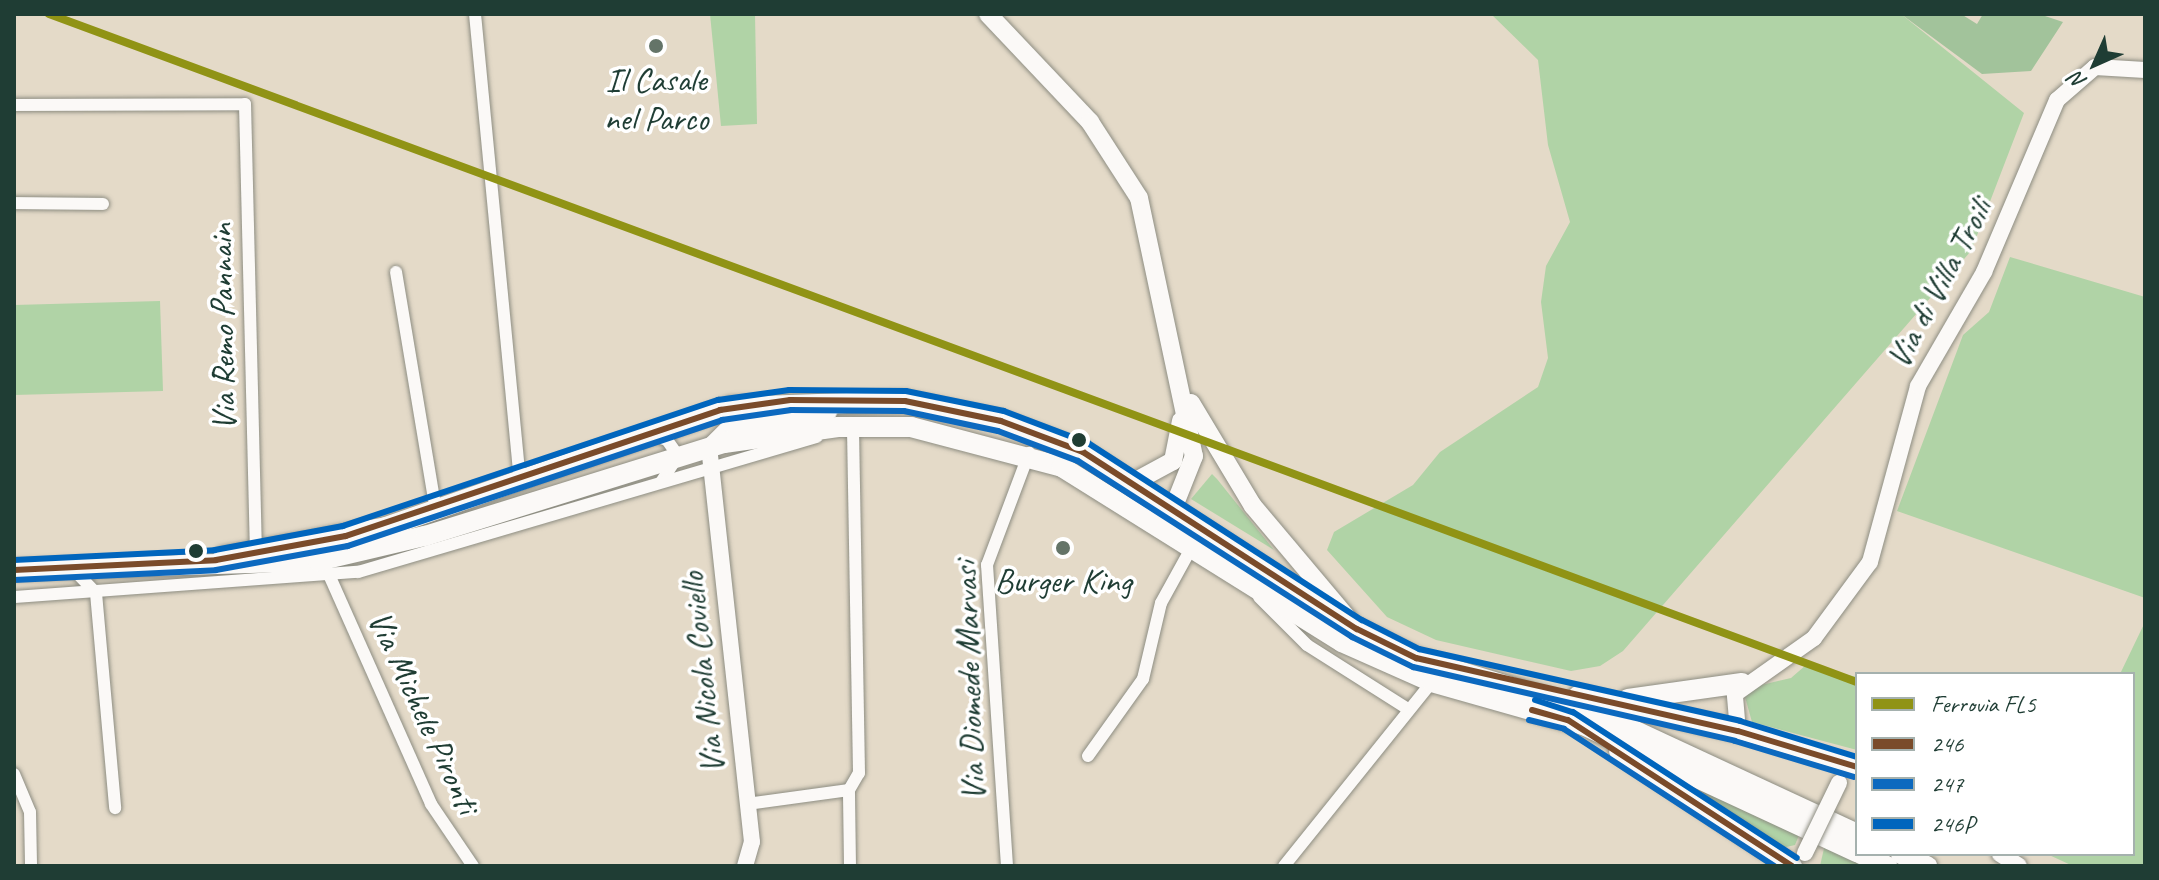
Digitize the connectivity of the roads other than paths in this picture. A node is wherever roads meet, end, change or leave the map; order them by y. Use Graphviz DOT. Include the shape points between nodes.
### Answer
graph roads {
  1 [pos="475,14"];
  2 [pos="988,14"];
  3 [pos="2145,70"];
  4 [pos="14,105"];
  5 [pos="14,203"];
  6 [pos="103,204"];
  7 [pos="396,272"];
  8 [pos="1182,386"];
  9 [pos="881,400"];
  10 [pos="846,427"];
  11 [pos="644,436"];
  12 [pos="709,447"];
  13 [pos="1029,453"];
  14 [pos="678,456"];
  15 [pos="1193,467"];
  16 [pos="710,473"];
  17 [pos="520,480"];
  18 [pos="1136,481"];
  19 [pos="658,483"];
  20 [pos="1175,506"];
  21 [pos="1253,506"];
  22 [pos="436,510"];
  23 [pos="1165,528"];
  24 [pos="425,536"];
  25 [pos="463,544"];
  26 [pos="1193,545"];
  27 [pos="256,550"];
  28 [pos="216,560"];
  29 [pos="71,567"];
  30 [pos="14,570"];
  31 [pos="330,577"];
  32 [pos="1244,580"];
  33 [pos="96,593"];
  34 [pos="14,597"];
  35 [pos="1357,629"];
  36 [pos="1432,682"];
  37 [pos="1507,682"];
  38 [pos="1742,683"];
  39 [pos="1597,700"];
  40 [pos="1408,709"];
  41 [pos="1568,720"];
  42 [pos="1738,731"];
  43 [pos="1088,756"];
  44 [pos="1853,765"];
  45 [pos="14,774"];
  46 [pos="849,790"];
  47 [pos="747,804"];
  48 [pos="115,808"];
  49 [pos="1855,833"];
  50 [pos="1855,851"];
  51 [pos="1865,856"];
  52 [pos="1905,856"];
  53 [pos="1800,862"];
  54 [pos="31,866"];
  55 [pos="473,866"];
  56 [pos="745,866"];
  57 [pos="850,866"];
  58 [pos="1007,866"];
  59 [pos="1284,866"];
  60 [pos="1887,866"];
  61 [pos="1927,866"];
  1 -- 17 [label="street"];
  2 -- 8 [label="main road" via="1084,115 1128,175 1148,231"];
  3 -- 38 [label="street, Via di Villa Troili" via="2095,67 2057,100 1984,272 1918,386 1870,562 1806,646"];
  4 -- 27 [label="street, Via Remo Pannain" via="245,104"];
  5 -- 6 [label="street"];
  7 -- 22 [label="street"];
  8 -- 15 [label="main road"];
  8 -- 18 [label="main road" via="1175,457 1155,476"];
  8 -- 21 [label="main road"];
  9 -- 11 [label="main road" via="751,404"];
  9 -- 12 [label="street" via="731,425"];
  9 -- 18 [label="main road" via="1017,425"];
  10 -- 12 [label="main road"];
  10 -- 13 [label="main road" via="935,429"];
  10 -- 16 [label="street"];
  10 -- 46 [label="street" via="859,773"];
  11 -- 14 [label="street" via="667,440"];
  11 -- 17 [label="main road"];
  12 -- 14 [label="main road"];
  12 -- 16 [label="street, Via Nicola Coviello"];
  13 -- 23 [label="main road"];
  13 -- 58 [label="street, Via Diomede Marvasi" via="987,565"];
  14 -- 19 [label="street" via="675,469"];
  14 -- 24 [label="main road"];
  15 -- 20 [label="main road"];
  15 -- 21 [label="main road" via="1214,469"];
  16 -- 19 [label="street"];
  16 -- 47 [label="street, Via Nicola Coviello"];
  17 -- 22 [label="main road"];
  18 -- 20 [label="main road"];
  19 -- 25 [label="street"];
  20 -- 23 [label="main road"];
  20 -- 35 [label="main road"];
  21 -- 35 [label="main road"];
  22 -- 27 [label="main road" via="346,536"];
  23 -- 26 [label="main road"];
  24 -- 25 [label="street"];
  24 -- 28 [label="main road" via="318,561"];
  25 -- 31 [label="street"];
  26 -- 32 [label="main road"];
  26 -- 43 [label="street" via="1161,603 1143,679"];
  27 -- 28 [label="main road"];
  28 -- 29 [label="main road"];
  29 -- 30 [label="main road"];
  29 -- 33 [label="street"];
  31 -- 33 [label="street"];
  31 -- 55 [label="street, Via Michele Pironti" via="431,804"];
  32 -- 36 [label="main road" via="1370,658"];
  32 -- 40 [label="street" via="1307,645"];
  33 -- 34 [label="street"];
  33 -- 48 [label="street"];
  35 -- 37 [label="main road" via="1429,663"];
  36 -- 40 [label="street"];
  36 -- 41 [label="main road"];
  37 -- 39 [label="main road"];
  37 -- 49 [label="main road" via="1599,714"];
  38 -- 39 [label="main road" via="1665,698"];
  38 -- 42 [label="street" via="1734,697"];
  39 -- 42 [label="main road"];
  40 -- 59 [label="street"];
  41 -- 50 [label="main road"];
  41 -- 53 [label="main road"];
  42 -- 44 [label="street"];
  44 -- 53 [label="street, bridge"];
  45 -- 54 [label="street" via="30,812"];
  46 -- 47 [label="street"];
  46 -- 57 [label="street"];
  47 -- 56 [label="street, Via Nicola Coviello" via="753,847"];
  51 -- 60 [label="main road"];
  52 -- 61 [label="main road"];
}
